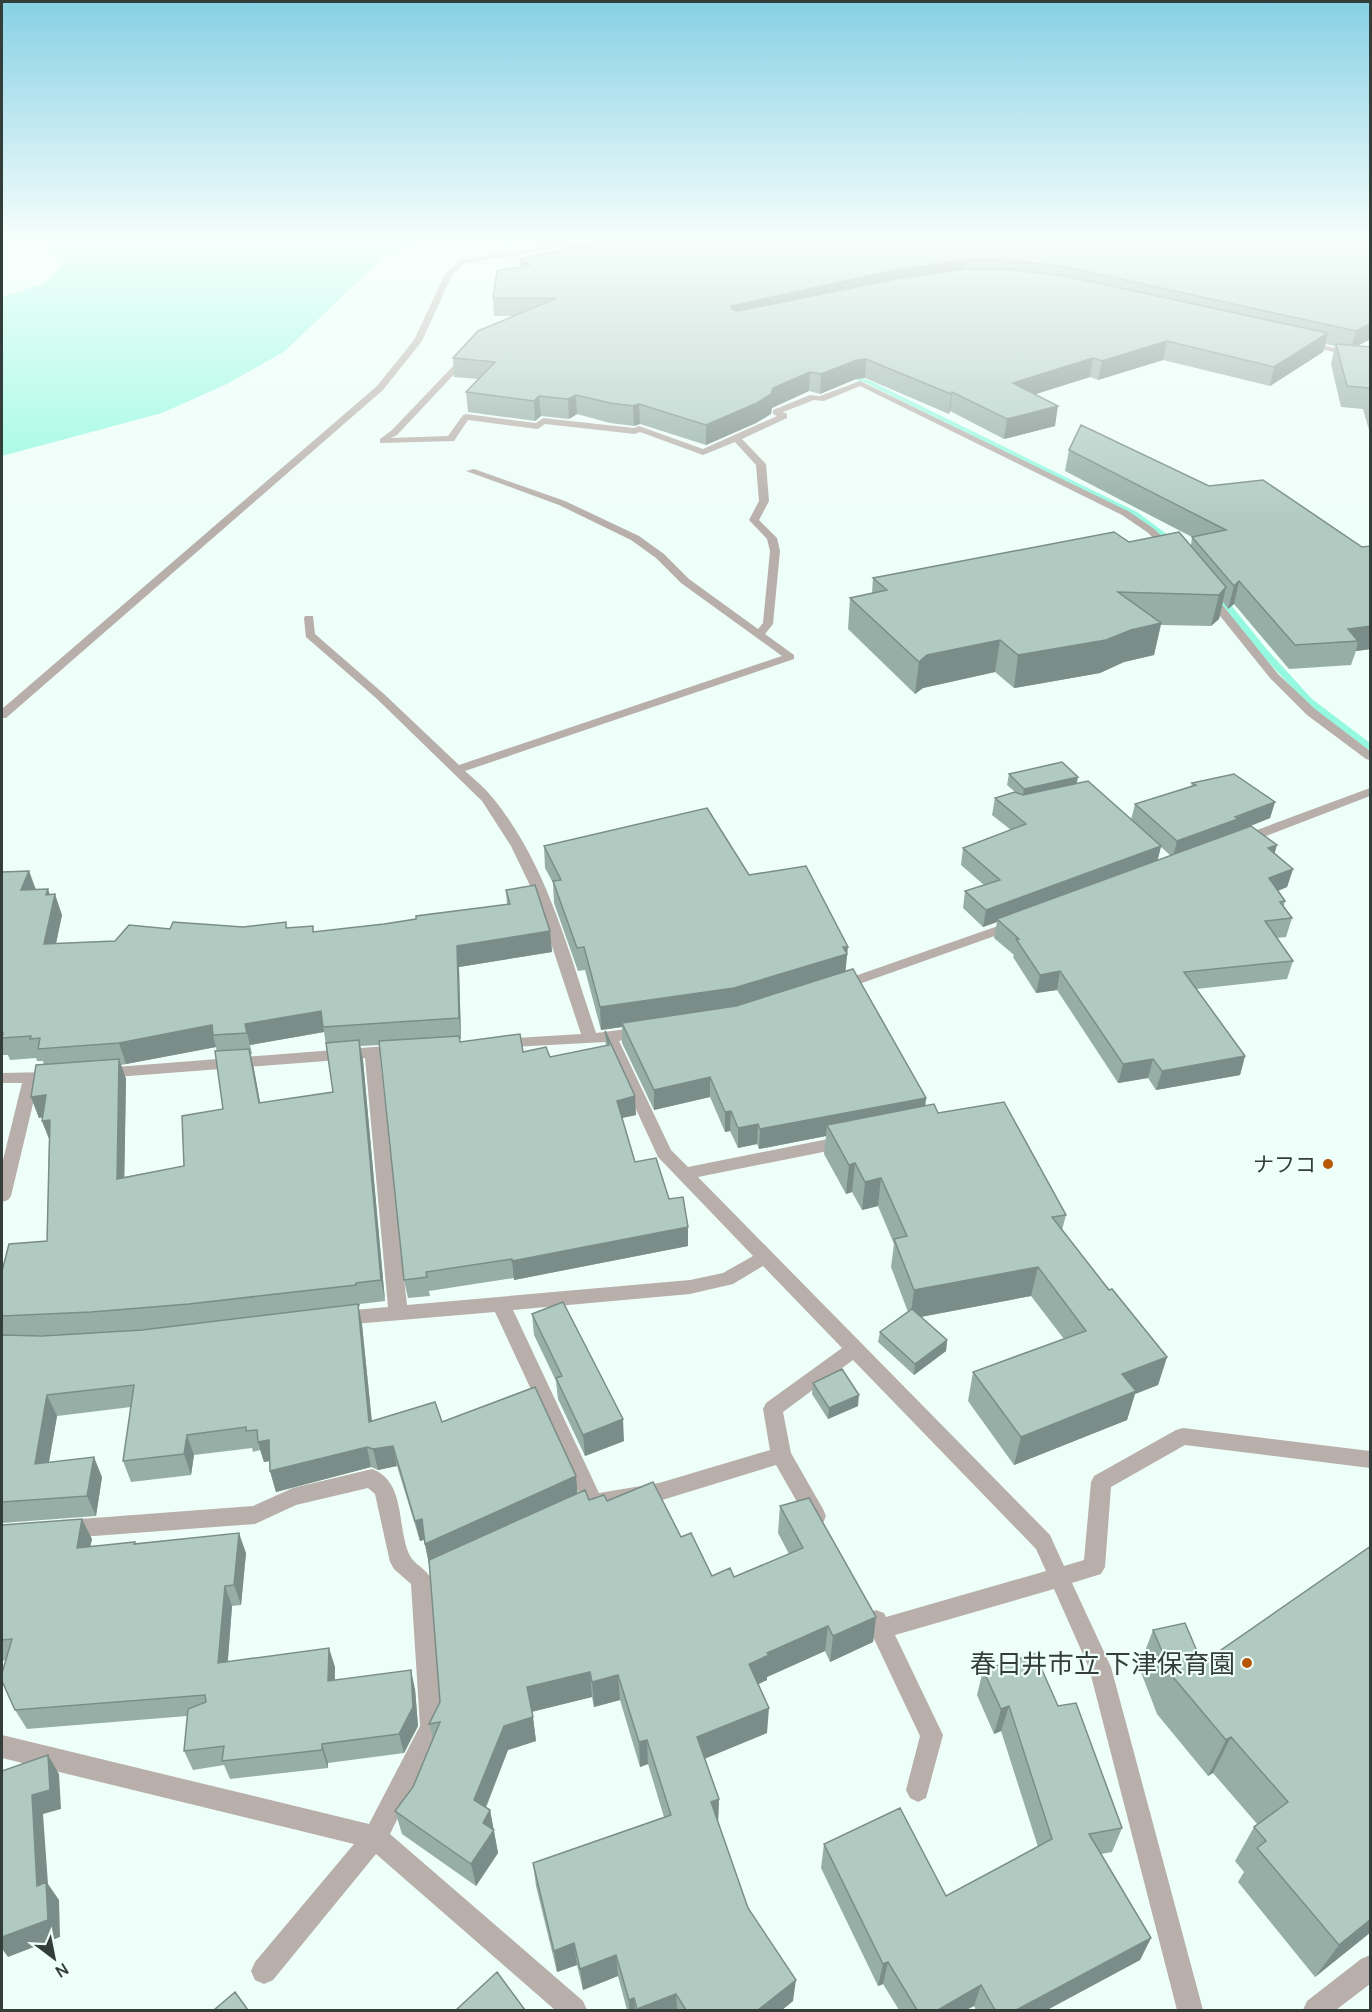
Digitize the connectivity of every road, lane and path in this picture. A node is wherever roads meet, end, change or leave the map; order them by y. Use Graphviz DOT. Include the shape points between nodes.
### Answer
graph roads {
  1 [pos="421,335"];
  2 [pos="1291,340"];
  3 [pos="1371,358"];
  4 [pos="457,367"];
  5 [pos="737,439"];
  6 [pos="471,471"];
  7 [pos="1179,558"];
  8 [pos="1201,585"];
  9 [pos="309,618"];
  10 [pos="759,634"];
  11 [pos="2,715"];
  12 [pos="1371,756"];
  13 [pos="456,770"];
  14 [pos="1371,792"];
  15 [pos="1226,846"];
  16 [pos="1028,919"];
  17 [pos="821,992"];
  18 [pos="656,1030"];
  19 [pos="600,1037"];
  20 [pos="487,1045"];
  21 [pos="418,1049"];
  22 [pos="372,1052"];
  23 [pos="90,1074"];
  24 [pos="66,1076"];
  25 [pos="2,1077"];
  26 [pos="31,1079"];
  27 [pos="865,1138"];
  28 [pos="684,1174"];
  29 [pos="2,1196"];
  30 [pos="765,1257"];
  31 [pos="501,1305"];
  32 [pos="398,1311"];
  33 [pos="328,1319"];
  34 [pos="855,1348"];
  35 [pos="781,1455"];
  36 [pos="1371,1459"];
  37 [pos="593,1501"];
  38 [pos="571,1511"];
  39 [pos="48,1530"];
  40 [pos="828,1537"];
  41 [pos="443,1570"];
  42 [pos="1058,1576"];
  43 [pos="421,1580"];
  44 [pos="863,1598"];
  45 [pos="880,1629"];
  46 [pos="2,1747"];
  47 [pos="918,1790"];
  48 [pos="375,1837"];
  49 [pos="1371,1968"];
  50 [pos="264,1971"];
  51 [pos="574,2010"];
  52 [pos="1190,2010"];
  53 [pos="1316,2010"];
  1 -- 11 [label="street" via="380,388"];
  2 -- 3 [label="street"];
  4 -- 5 [label="street" via="383,441 451,439 466,417 538,426 543,421 639,429 703,452"];
  5 -- 7 [label="street" via="784,416 776,412 860,383 1125,513 1166,543"];
  5 -- 10 [label="street" via="762,465 764,501 754,520 772,538 775,551 768,624"];
  6 -- 10 [label="street" via="562,503 635,538 685,581"];
  8 -- 12 [label="street" via="1274,676 1311,712"];
  9 -- 13 [label="street" via="310,635"];
  10 -- 13 [label="street" via="790,657"];
  13 -- 19 [label="street" via="487,799 518,846"];
  14 -- 15 [label="street"];
  16 -- 17 [label="street"];
  18 -- 19 [label="street"];
  19 -- 20 [label="street"];
  19 -- 28 [label="street" via="664,1153"];
  21 -- 22 [label="street"];
  22 -- 23 [label="street"];
  22 -- 32 [label="street"];
  24 -- 26 [label="street"];
  25 -- 26 [label="street"];
  26 -- 29 [label="street"];
  27 -- 28 [label="street"];
  28 -- 30 [label="street"];
  30 -- 31 [label="street" via="727,1279 690,1287"];
  30 -- 34 [label="street"];
  31 -- 32 [label="street"];
  31 -- 37 [label="street"];
  32 -- 33 [label="street"];
  34 -- 35 [label="street" via="773,1409"];
  34 -- 42 [label="street" via="1043,1542"];
  35 -- 37 [label="street" via="659,1492"];
  35 -- 40 [label="street"];
  36 -- 42 [label="street" via="1183,1436 1101,1482 1094,1567"];
  37 -- 38 [label="street"];
  39 -- 43 [label="street" via="255,1515 293,1497 372,1478 384,1490 401,1562"];
  41 -- 43 [label="street"];
  42 -- 45 [label="street"];
  42 -- 52 [label="street" via="1100,1667"];
  43 -- 48 [label="street" via="432,1727"];
  44 -- 45 [label="street"];
  45 -- 47 [label="street" via="932,1735"];
  46 -- 48 [label="street"];
  48 -- 50 [label="street"];
  48 -- 51 [label="street"];
  49 -- 53 [label="street"];
}
